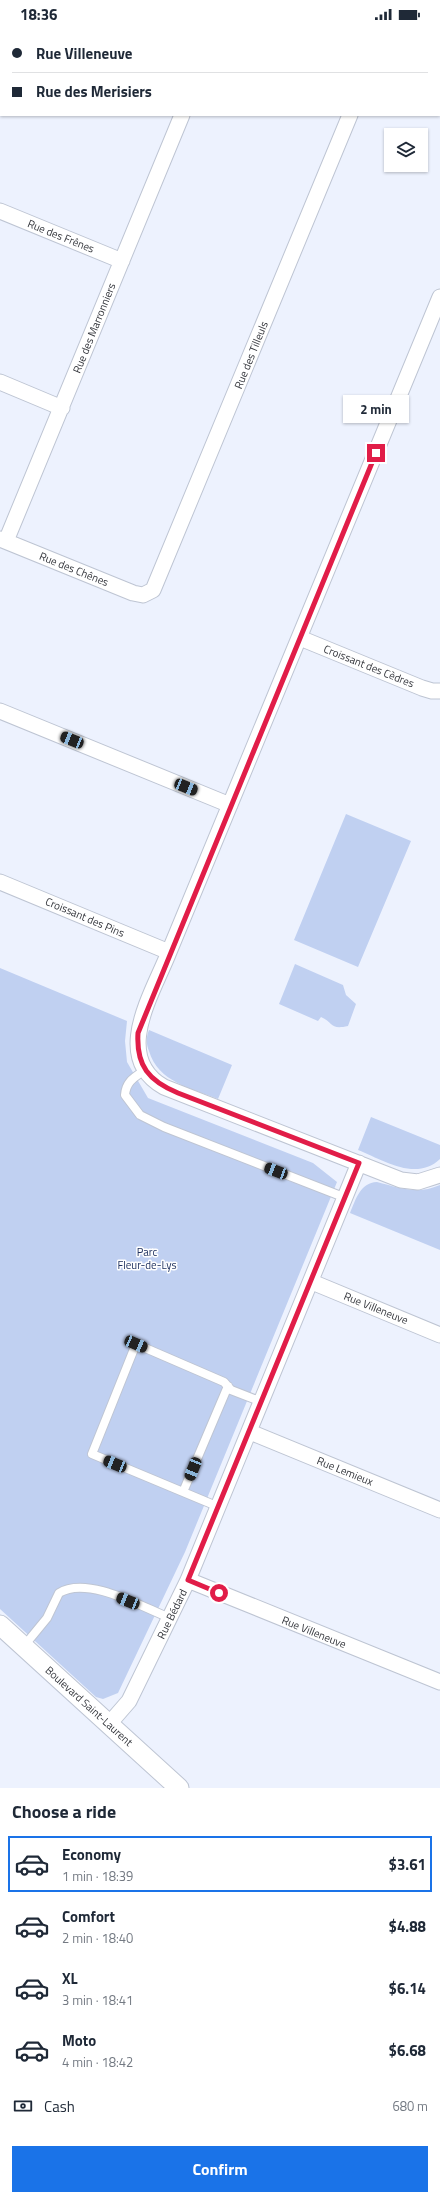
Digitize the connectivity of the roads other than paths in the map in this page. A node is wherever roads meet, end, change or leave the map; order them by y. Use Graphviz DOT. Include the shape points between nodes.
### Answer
graph roads {
  1 [pos="182,116"];
  2 [pos="350,116"];
  3 [pos="0,211"];
  4 [pos="122,261"];
  5 [pos="440,297"];
  6 [pos="0,382"];
  7 [pos="62,408"];
  8 [pos="3,540"];
  9 [pos="149,593"];
  10 [pos="300,638"];
  11 [pos="440,691"];
  12 [pos="0,711"];
  13 [pos="230,806"];
  14 [pos="0,882"];
  15 [pos="169,952"];
  16 [pos="145,1070"];
  17 [pos="359,1163"];
  18 [pos="440,1175"];
  19 [pos="346,1198"];
  20 [pos="312,1282"];
  21 [pos="440,1335"];
  22 [pos="228,1386"];
  23 [pos="262,1402"];
  24 [pos="250,1432"];
  25 [pos="183,1492"];
  26 [pos="219,1507"];
  27 [pos="440,1510"];
  28 [pos="188,1580"];
  29 [pos="170,1618"];
  30 [pos="0,1625"];
  31 [pos="24,1646"];
  32 [pos="440,1682"];
  33 [pos="109,1724"];
  34 [pos="179,1788"];
  1 -- 4 [label="street, Rue des Marronniers"];
  2 -- 9 [label="street, Rue des Tilleuls" via="160,579"];
  3 -- 4 [label="street, Rue des Frênes"];
  4 -- 7 [label="street, Rue des Marronniers"];
  5 -- 10 [label="street"];
  6 -- 7 [label="street"];
  7 -- 8 [label="street, Rue des Marronniers"];
  8 -- 9 [label="street, Rue des Chênes" via="131,592 142,595"];
  10 -- 11 [label="street, Croissant des Cèdres" via="422,688"];
  10 -- 13 [label="street"];
  12 -- 13 [label="street"];
  13 -- 15 [label="street"];
  14 -- 15 [label="street, Croissant des Pins"];
  15 -- 16 [label="street" via="138,1033 138,1055"];
  16 -- 17 [label="street" via="164,1087"];
  16 -- 19 [label="lane" via="128,1083 125,1095 140,1115"];
  17 -- 18 [label="street" via="408,1182 427,1181"];
  17 -- 19 [label="street, Rue Bédard"];
  19 -- 20 [label="street, Rue Bédard"];
  20 -- 21 [label="street, Rue Villeneuve"];
  20 -- 23 [label="street, Rue Bédard"];
  22 -- 23 [label="lane"];
  22 -- 25 [label="lane"];
  22 -- 25 [label="lane" via="136,1344 92,1454"];
  23 -- 24 [label="street, Rue Bédard"];
  24 -- 26 [label="street, Rue Bédard"];
  24 -- 27 [label="street, Rue Lemieux"];
  25 -- 26 [label="lane"];
  26 -- 28 [label="street, Rue Bédard"];
  28 -- 29 [label="street, Rue Bédard"];
  28 -- 32 [label="street, Rue Villeneuve"];
  29 -- 31 [label="lane" via="102,1591 70,1588 59,1593 47,1618"];
  29 -- 33 [label="street, Rue Bédard" via="129,1701"];
  30 -- 31 [label="street, Boulevard Saint-Laurent"];
  31 -- 33 [label="street, Boulevard Saint-Laurent"];
  33 -- 34 [label="street, Boulevard Saint-Laurent"];
}
